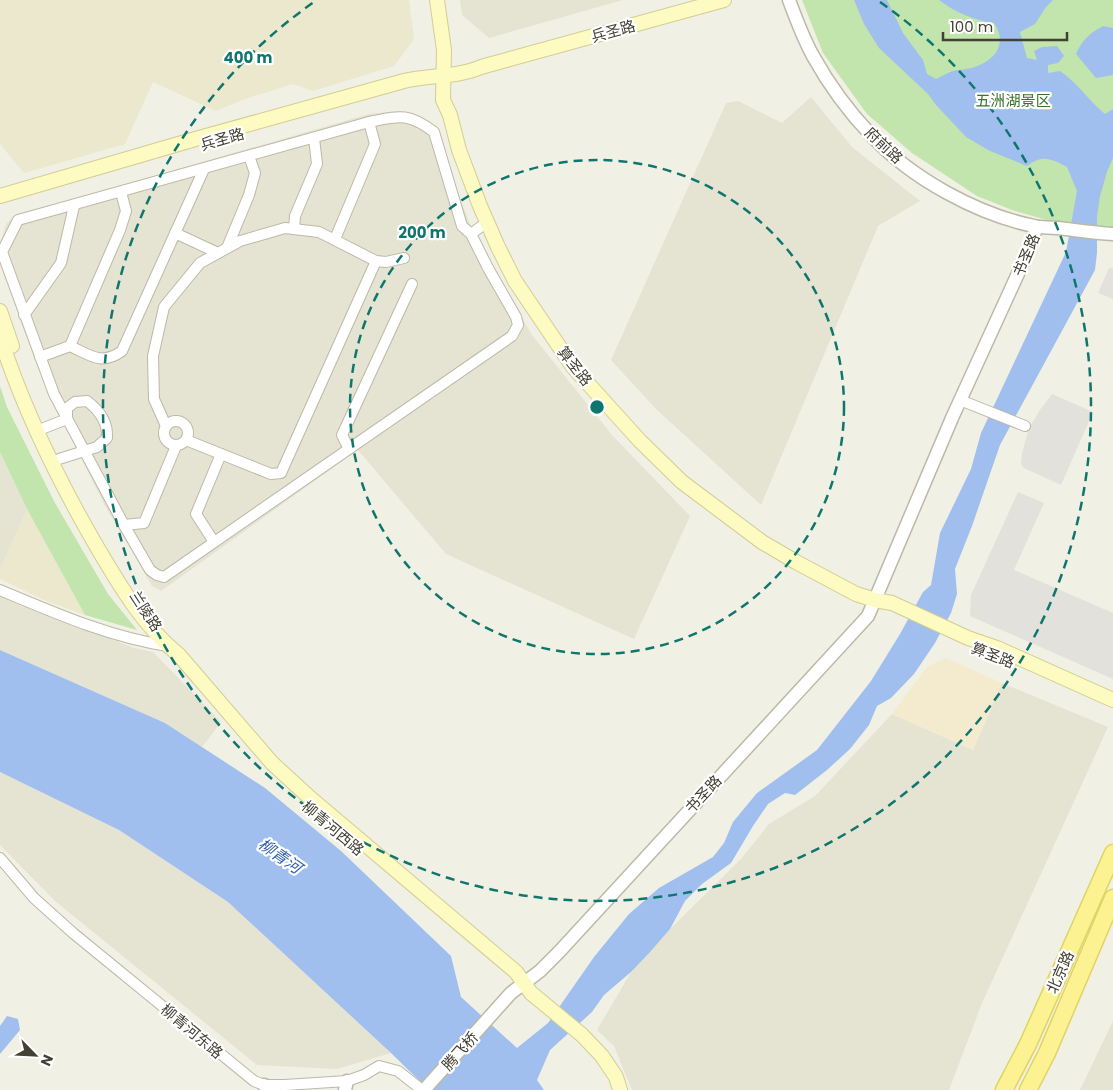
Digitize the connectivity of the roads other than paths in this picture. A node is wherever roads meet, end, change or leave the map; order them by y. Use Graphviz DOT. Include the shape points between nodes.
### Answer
graph roads {
  1 [pos="429,0"];
  2 [pos="437,0"];
  3 [pos="698,0"];
  4 [pos="724,0"];
  5 [pos="789,0"];
  6 [pos="796,0"];
  7 [pos="443,74"];
  8 [pos="369,122"];
  9 [pos="314,138"];
  10 [pos="250,156"];
  11 [pos="204,169"];
  12 [pos="121,192"];
  13 [pos="0,196"];
  14 [pos="0,204"];
  15 [pos="74,206"];
  16 [pos="487,222"];
  17 [pos="1037,227"];
  18 [pos="294,229"];
  19 [pos="1061,232"];
  20 [pos="175,233"];
  21 [pos="471,234"];
  22 [pos="1113,234"];
  23 [pos="335,239"];
  24 [pos="1113,242"];
  25 [pos="222,251"];
  26 [pos="404,258"];
  27 [pos="376,261"];
  28 [pos="412,284"];
  29 [pos="0,311"];
  30 [pos="24,315"];
  31 [pos="0,337"];
  32 [pos="70,346"];
  33 [pos="40,357"];
  34 [pos="965,402"];
  35 [pos="67,419"];
  36 [pos="1023,425"];
  37 [pos="166,426"];
  38 [pos="44,428"];
  39 [pos="186,440"];
  40 [pos="176,446"];
  41 [pos="349,448"];
  42 [pos="84,450"];
  43 [pos="221,454"];
  44 [pos="59,459"];
  45 [pos="124,525"];
  46 [pos="214,542"];
  47 [pos="0,590"];
  48 [pos="875,600"];
  49 [pos="966,641"];
  50 [pos="168,646"];
  51 [pos="1113,700"];
  52 [pos="1113,708"];
  53 [pos="1113,853"];
  54 [pos="0,858"];
  55 [pos="1113,898"];
  56 [pos="524,983"];
  57 [pos="498,1014"];
  58 [pos="264,1085"];
  59 [pos="346,1085"];
  60 [pos="276,1090"];
  61 [pos="423,1090"];
  62 [pos="432,1090"];
  63 [pos="620,1090"];
  64 [pos="1004,1090"];
  65 [pos="1028,1090"];
  1 -- 7 [label="main road, 算圣路" via="436,53"];
  2 -- 7 [label="main road, 算圣路" via="444,50"];
  3 -- 7 [label="main road, 兵圣路"];
  4 -- 7 [label="main road, 兵圣路" via="468,73"];
  5 -- 17 [label="street, 府前路" via="812,55 871,135 934,185 965,202"];
  6 -- 17 [label="street, 府前路" via="818,52 854,104 894,147 938,179"];
  7 -- 13 [label="main road, 兵圣路" via="394,84"];
  7 -- 14 [label="main road, 兵圣路" via="422,84"];
  7 -- 16 [label="main road, 算圣路" via="443,100"];
  7 -- 48 [label="main road, 算圣路" via="470,157 505,244 522,278 579,363 645,436 687,476 766,535 860,586"];
  8 -- 9 [label="street"];
  8 -- 21 [label="street" via="402,116 413,118 434,132 462,226"];
  8 -- 23 [label="street" via="375,144"];
  9 -- 10 [label="street"];
  9 -- 18 [label="street" via="317,164 295,216"];
  10 -- 11 [label="street"];
  10 -- 25 [label="street" via="255,173 251,188"];
  11 -- 12 [label="street"];
  11 -- 20 [label="street"];
  12 -- 15 [label="street"];
  12 -- 32 [label="street" via="126,211 120,230"];
  15 -- 30 [label="street" via="61,263"];
  15 -- 30 [label="street" via="18,220 2,252"];
  16 -- 21 [label="street"];
  16 -- 48 [label="main road, 算圣路" via="515,281 568,360 640,441 682,482 762,542 856,594"];
  17 -- 19 [label="street, 府前路"];
  17 -- 34 [label="street, 书圣路" via="1036,246"];
  17 -- 48 [label="street, 书圣路"];
  18 -- 23 [label="street" via="319,232"];
  18 -- 25 [label="street" via="285,228 240,241"];
  19 -- 22 [label="street, 府前路"];
  19 -- 24 [label="street, 府前路"];
  20 -- 25 [label="street"];
  20 -- 32 [label="street" via="122,351 112,358 98,359"];
  21 -- 41 [label="street" via="516,317 518,325 512,336"];
  23 -- 27 [label="street"];
  25 -- 37 [label="street" via="200,263 164,307 153,356 154,399"];
  26 -- 27 [label="street"];
  27 -- 43 [label="street" via="280,473 271,474"];
  28 -- 41 [label="street" via="342,435"];
  29 -- 38 [label="main road, 兰陵路"];
  30 -- 33 [label="street"];
  31 -- 50 [label="main road, 兰陵路" via="30,416 77,513 119,584"];
  32 -- 33 [label="street"];
  33 -- 35 [label="street"];
  34 -- 36 [label="street"];
  34 -- 48 [label="street, 书圣路" via="884,592"];
  35 -- 38 [label="street"];
  35 -- 42 [label="street"];
  35 -- 42 [label="street" via="67,408 75,402 87,401 97,409 108,428 107,438 97,447"];
  37 -- 39 [label="street" via="176,421 185,424"];
  37 -- 40 [label="street" via="165,439"];
  38 -- 44 [label="main road, 兰陵路"];
  39 -- 40 [label="street"];
  39 -- 43 [label="street"];
  40 -- 45 [label="street" via="144,523"];
  41 -- 46 [label="street"];
  42 -- 44 [label="street"];
  42 -- 45 [label="street"];
  43 -- 46 [label="street" via="196,514"];
  44 -- 50 [label="main road, 兰陵路" via="93,524 154,618"];
  45 -- 46 [label="street" via="150,570 164,577"];
  47 -- 50 [label="street" via="113,634"];
  48 -- 49 [label="main road, 算圣路" via="892,603 902,612"];
  48 -- 56 [label="street, 书圣路"];
  49 -- 51 [label="main road, 算圣路" via="997,648"];
  49 -- 52 [label="main road, 算圣路"];
  50 -- 56 [label="main road, 柳青河西路" via="174,660 266,769 510,978"];
  53 -- 64 [label="main road, 北京路" via="1028,1044"];
  54 -- 58 [label="street, 柳青河东路" via="34,898 73,933 254,1081"];
  55 -- 65 [label="main road, 北京路"];
  56 -- 57 [label="street, 书圣路" via="517,997"];
  56 -- 63 [label="main road, 柳青河西路" via="602,1056 616,1077"];
  57 -- 61 [label="street, 腾飞桥"];
  57 -- 62 [label="street, 腾飞桥"];
  58 -- 59 [label="street"];
  58 -- 60 [label="street"];
  59 -- 61 [label="street" via="379,1066 398,1071"];
}
